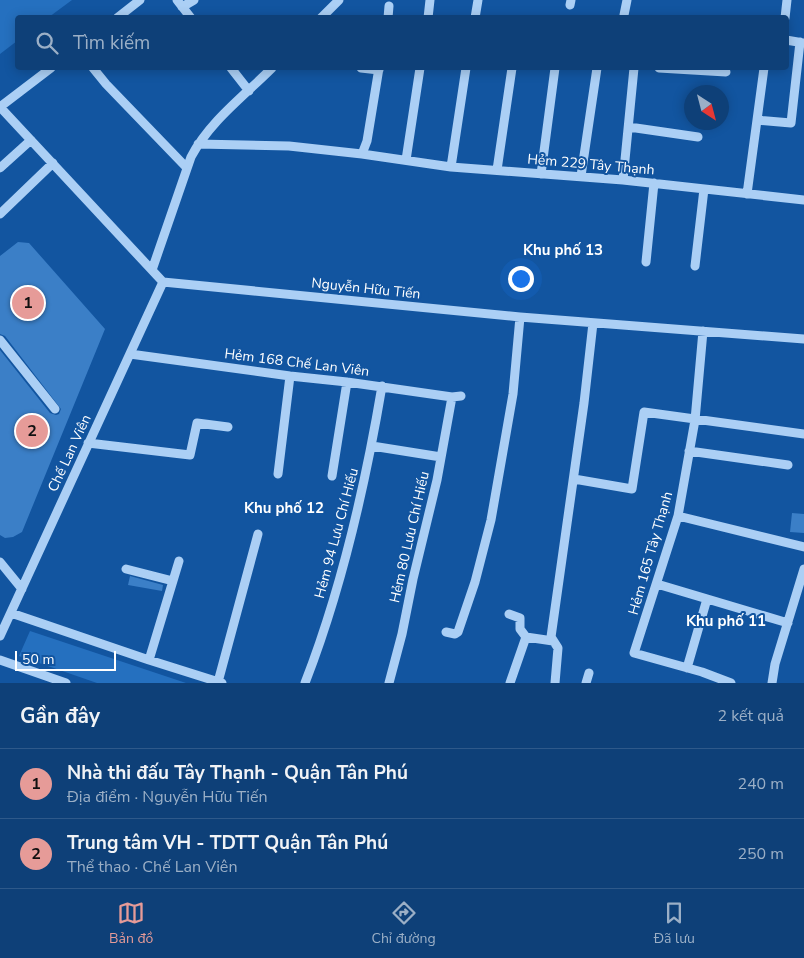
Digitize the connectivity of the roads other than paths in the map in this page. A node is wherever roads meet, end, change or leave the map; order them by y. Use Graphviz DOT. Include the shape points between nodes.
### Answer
graph roads {
  1 [pos="140,0"];
  2 [pos="194,0"];
  3 [pos="338,0"];
  4 [pos="430,0"];
  5 [pos="478,0"];
  6 [pos="627,0"];
  7 [pos="787,0"];
  8 [pos="180,3"];
  9 [pos="390,6"];
  10 [pos="121,15"];
  11 [pos="189,15"];
  12 [pos="324,15"];
  13 [pos="388,15"];
  14 [pos="428,15"];
  15 [pos="476,15"];
  16 [pos="624,15"];
  17 [pos="785,15"];
  18 [pos="789,40"];
  19 [pos="802,42"];
  20 [pos="48,70"];
  21 [pos="95,70"];
  22 [pos="233,70"];
  23 [pos="270,70"];
  24 [pos="379,70"];
  25 [pos="420,70"];
  26 [pos="466,70"];
  27 [pos="512,70"];
  28 [pos="555,70"];
  29 [pos="596,70"];
  30 [pos="634,70"];
  31 [pos="692,70"];
  32 [pos="764,70"];
  33 [pos="726,72"];
  34 [pos="249,90"];
  35 [pos="0,107"];
  36 [pos="757,120"];
  37 [pos="629,128"];
  38 [pos="698,137"];
  39 [pos="31,140"];
  40 [pos="198,144"];
  41 [pos="362,154"];
  42 [pos="406,160"];
  43 [pos="53,163"];
  44 [pos="451,167"];
  45 [pos="0,168"];
  46 [pos="187,168"];
  47 [pos="497,170"];
  48 [pos="541,174"];
  49 [pos="581,176"];
  50 [pos="623,180"];
  51 [pos="654,183"];
  52 [pos="704,189"];
  53 [pos="747,194"];
  54 [pos="804,200"];
  55 [pos="0,214"];
  56 [pos="646,262"];
  57 [pos="695,266"];
  58 [pos="152,270"];
  59 [pos="163,282"];
  60 [pos="520,317"];
  61 [pos="593,323"];
  62 [pos="703,331"];
  63 [pos="804,339"];
  64 [pos="0,340"];
  65 [pos="130,354"];
  66 [pos="290,376"];
  67 [pos="346,382"];
  68 [pos="382,386"];
  69 [pos="461,396"];
  70 [pos="452,397"];
  71 [pos="55,409"];
  72 [pos="695,420"];
  73 [pos="228,426"];
  74 [pos="804,434"];
  75 [pos="88,443"];
  76 [pos="372,446"];
  77 [pos="689,451"];
  78 [pos="441,457"];
  79 [pos="788,466"];
  80 [pos="278,474"];
  81 [pos="332,476"];
  82 [pos="574,480"];
  83 [pos="678,516"];
  84 [pos="258,534"];
  85 [pos="804,546"];
  86 [pos="179,561"];
  87 [pos="0,562"];
  88 [pos="126,568"];
  89 [pos="804,570"];
  90 [pos="173,580"];
  91 [pos="657,584"];
  92 [pos="22,589"];
  93 [pos="707,599"];
  94 [pos="11,613"];
  95 [pos="508,614"];
  96 [pos="788,623"];
  97 [pos="446,632"];
  98 [pos="0,636"];
  99 [pos="526,637"];
  100 [pos="553,641"];
  101 [pos="0,660"];
  102 [pos="149,660"];
  103 [pos="687,668"];
  104 [pos="589,673"];
  105 [pos="220,682"];
  106 [pos="66,683"];
  107 [pos="305,683"];
  108 [pos="389,683"];
  109 [pos="510,683"];
  110 [pos="555,683"];
  111 [pos="586,683"];
  112 [pos="731,683"];
  113 [pos="772,683"];
  1 -- 10 [label="street"];
  2 -- 8 [label="street"];
  3 -- 12 [label="street"];
  4 -- 14 [label="street"];
  5 -- 15 [label="street"];
  6 -- 16 [label="street"];
  7 -- 17 [label="street"];
  8 -- 11 [label="street"];
  9 -- 13 [label="street"];
  18 -- 19 [label="street"];
  19 -- 36 [label="street" via="791,123"];
  20 -- 35 [label="street"];
  21 -- 46 [label="street"];
  22 -- 34 [label="street"];
  23 -- 34 [label="street"];
  24 -- 41 [label="street"];
  25 -- 42 [label="street"];
  26 -- 44 [label="street"];
  27 -- 47 [label="street"];
  28 -- 48 [label="street"];
  29 -- 49 [label="street"];
  30 -- 37 [label="street"];
  31 -- 33 [label="street"];
  32 -- 36 [label="street"];
  34 -- 40 [label="street"];
  35 -- 39 [label="street"];
  36 -- 53 [label="street"];
  37 -- 38 [label="street"];
  37 -- 50 [label="street"];
  39 -- 43 [label="street"];
  39 -- 45 [label="street"];
  40 -- 41 [label="street, Hẻm 229 Tây Thạnh" via="289,146"];
  40 -- 46 [label="street"];
  41 -- 42 [label="street, Hẻm 229 Tây Thạnh"];
  42 -- 44 [label="street, Hẻm 229 Tây Thạnh"];
  43 -- 55 [label="street"];
  43 -- 58 [label="street"];
  44 -- 47 [label="street, Hẻm 229 Tây Thạnh"];
  46 -- 58 [label="street"];
  47 -- 48 [label="street, Hẻm 229 Tây Thạnh"];
  48 -- 49 [label="street, Hẻm 229 Tây Thạnh"];
  49 -- 50 [label="street, Hẻm 229 Tây Thạnh"];
  50 -- 51 [label="street, Hẻm 229 Tây Thạnh"];
  51 -- 52 [label="street, Hẻm 229 Tây Thạnh"];
  51 -- 56 [label="street"];
  52 -- 53 [label="street, Hẻm 229 Tây Thạnh"];
  52 -- 57 [label="street"];
  53 -- 54 [label="street, Hẻm 229 Tây Thạnh"];
  58 -- 59 [label="street"];
  59 -- 60 [label="street, Nguyễn Hữu Tiến"];
  59 -- 65 [label="street, Chế Lan Viên"];
  60 -- 61 [label="street, Nguyễn Hữu Tiến"];
  60 -- 97 [label="street" via="513,394 491,520 458,632"];
  61 -- 62 [label="street, Nguyễn Hữu Tiến"];
  61 -- 82 [label="street"];
  62 -- 63 [label="street, Nguyễn Hữu Tiến"];
  62 -- 72 [label="street, Hẻm 165 Tây Thạnh"];
  64 -- 71 [label="street"];
  65 -- 66 [label="street, Hẻm 168 Chế Lan Viên"];
  65 -- 75 [label="street, Chế Lan Viên"];
  66 -- 67 [label="street, Hẻm 168 Chế Lan Viên"];
  66 -- 80 [label="street"];
  67 -- 68 [label="street, Hẻm 168 Chế Lan Viên"];
  67 -- 81 [label="street"];
  68 -- 70 [label="street, Hẻm 168 Chế Lan Viên"];
  68 -- 76 [label="street, Hẻm 94 Lưu Chí Hiếu"];
  69 -- 70 [label="street, Hẻm 168 Chế Lan Viên"];
  70 -- 78 [label="street, Hẻm 80 Lưu Chí Hiếu"];
  72 -- 74 [label="street"];
  72 -- 77 [label="street, Hẻm 165 Tây Thạnh"];
  72 -- 82 [label="street" via="644,412 632,489"];
  73 -- 75 [label="street" via="197,423 190,455"];
  75 -- 92 [label="street, Chế Lan Viên"];
  76 -- 78 [label="street"];
  76 -- 107 [label="street, Hẻm 94 Lưu Chí Hiếu" via="359,510 322,639"];
  77 -- 79 [label="street"];
  77 -- 83 [label="street, Hẻm 165 Tây Thạnh"];
  78 -- 108 [label="street, Hẻm 80 Lưu Chí Hiếu"];
  82 -- 100 [label="street"];
  83 -- 85 [label="street"];
  83 -- 91 [label="street, Hẻm 165 Tây Thạnh"];
  84 -- 105 [label="street"];
  86 -- 90 [label="street"];
  87 -- 92 [label="street"];
  88 -- 90 [label="street"];
  89 -- 96 [label="street"];
  90 -- 102 [label="street"];
  91 -- 93 [label="street"];
  91 -- 103 [label="street, Hẻm 165 Tây Thạnh" via="634,652"];
  92 -- 94 [label="street, Chế Lan Viên"];
  93 -- 96 [label="street"];
  93 -- 103 [label="street"];
  94 -- 98 [label="street, Chế Lan Viên"];
  94 -- 102 [label="street"];
  95 -- 99 [label="street" via="520,618 520,629"];
  96 -- 113 [label="street" via="774,664"];
  99 -- 100 [label="street"];
  99 -- 109 [label="street"];
  100 -- 110 [label="street" via="558,648"];
  101 -- 106 [label="street"];
  102 -- 105 [label="street"];
  103 -- 112 [label="street, Hẻm 165 Tây Thạnh"];
  104 -- 111 [label="street"];
}
